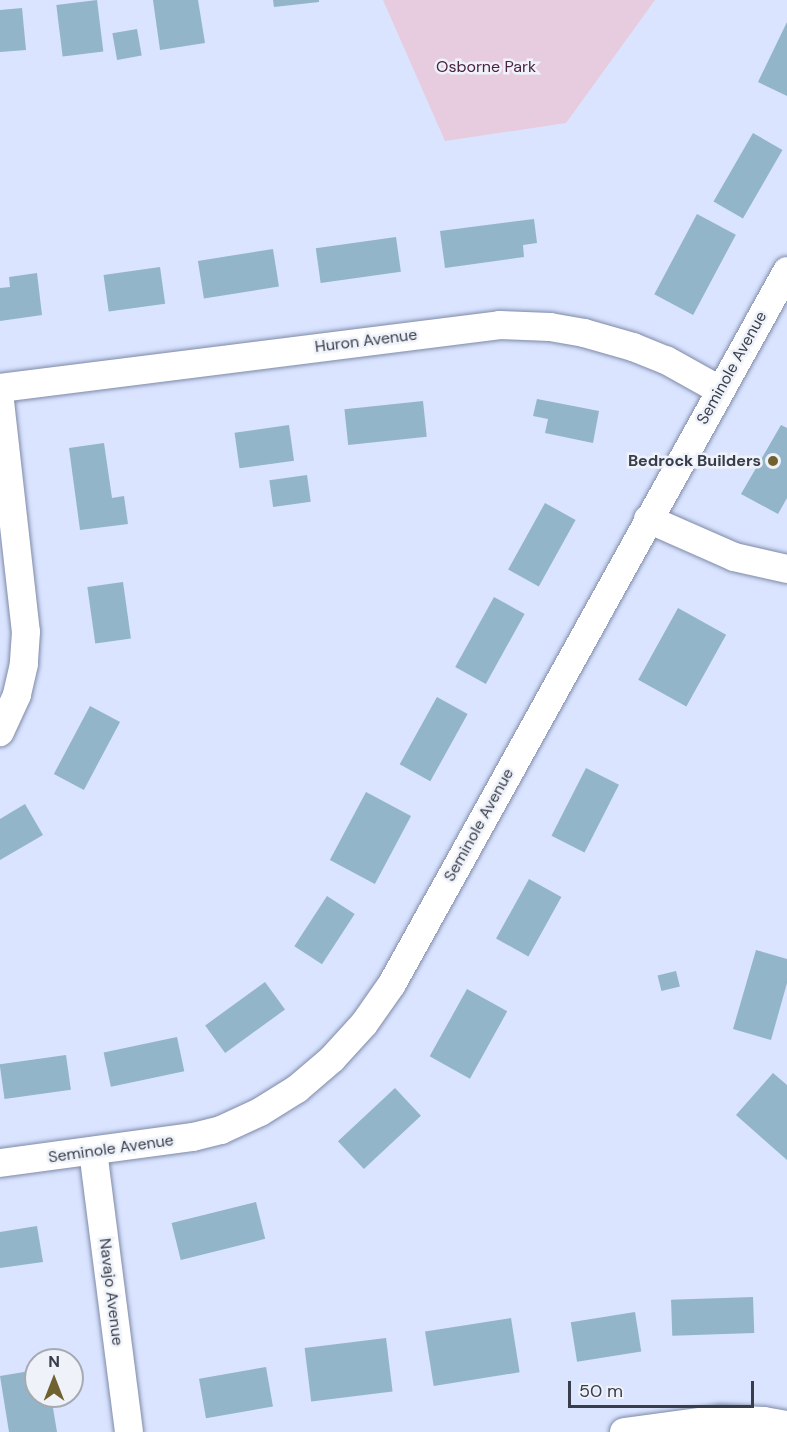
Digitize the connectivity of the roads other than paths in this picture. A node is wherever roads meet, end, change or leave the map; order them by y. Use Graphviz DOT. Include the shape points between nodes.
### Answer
graph roads {
  1 [pos="787,271"];
  2 [pos="0,388"];
  3 [pos="720,390"];
  4 [pos="0,401"];
  5 [pos="648,519"];
  6 [pos="787,569"];
  7 [pos="0,732"];
  8 [pos="93,1151"];
  9 [pos="0,1163"];
  10 [pos="787,1425"];
  11 [pos="129,1432"];
  12 [pos="624,1432"];
  1 -- 3 [label="street, Seminole Avenue"];
  2 -- 3 [label="street, Huron Avenue" via="500,325 550,327 633,347"];
  3 -- 5 [label="street, Seminole Avenue"];
  4 -- 7 [label="street" via="26,632 17,695"];
  5 -- 6 [label="street" via="734,557"];
  5 -- 8 [label="street, Seminole Avenue" via="392,984 364,1024 297,1089 260,1112 193,1137"];
  8 -- 9 [label="street, Seminole Avenue"];
  8 -- 11 [label="street, Navajo Avenue"];
  10 -- 12 [label="street" via="720,1419"];
}
